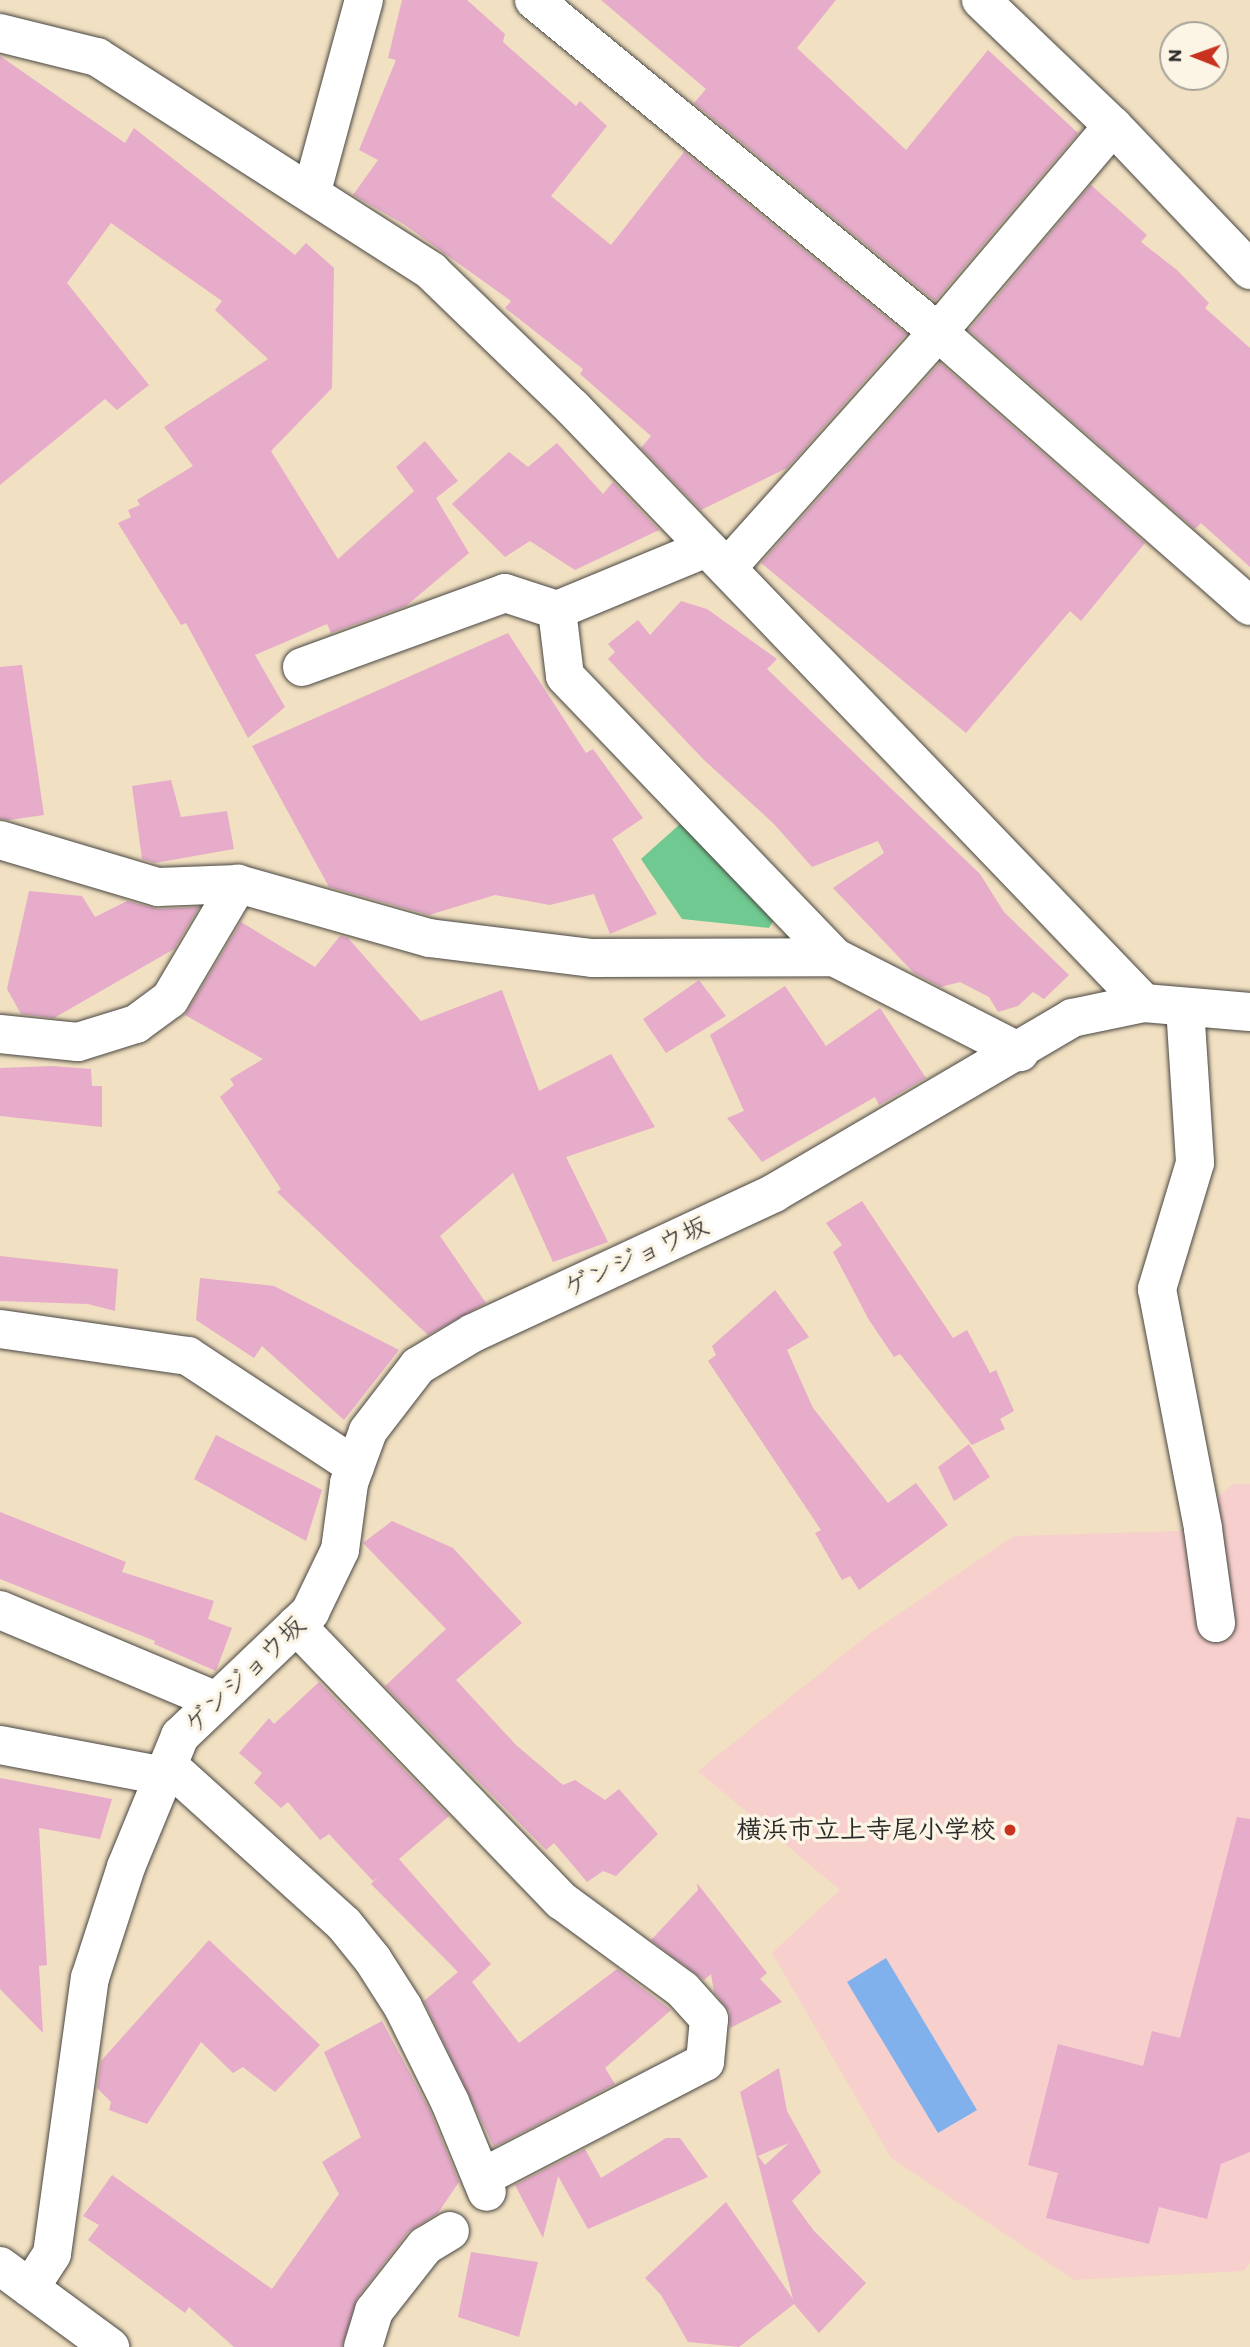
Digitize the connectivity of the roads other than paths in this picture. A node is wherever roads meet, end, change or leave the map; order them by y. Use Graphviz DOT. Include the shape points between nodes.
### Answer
graph roads {
  1 [pos="364,0"];
  2 [pos="534,0"];
  3 [pos="981,0"];
  4 [pos="0,33"];
  5 [pos="1113,126"];
  6 [pos="313,191"];
  7 [pos="1250,270"];
  8 [pos="938,332"];
  9 [pos="717,558"];
  10 [pos="1250,606"];
  11 [pos="557,610"];
  12 [pos="302,667"];
  13 [pos="0,839"];
  14 [pos="238,884"];
  15 [pos="834,957"];
  16 [pos="1144,1003"];
  17 [pos="1185,1007"];
  18 [pos="1250,1012"];
  19 [pos="0,1034"];
  20 [pos="1020,1052"];
  21 [pos="0,1329"];
  22 [pos="355,1466"];
  23 [pos="0,1610"];
  24 [pos="1216,1623"];
  25 [pos="296,1625"];
  26 [pos="217,1701"];
  27 [pos="0,1745"];
  28 [pos="166,1770"];
  29 [pos="450,2231"];
  30 [pos="15,2277"];
  31 [pos="110,2347"];
  32 [pos="363,2347"];
  1 -- 6 [label="street"];
  2 -- 8 [label="street"];
  3 -- 5 [label="street"];
  4 -- 6 [label="street" via="97,57"];
  5 -- 7 [label="street"];
  5 -- 8 [label="street"];
  6 -- 9 [label="street" via="431,271 572,407"];
  8 -- 9 [label="street"];
  8 -- 10 [label="street"];
  9 -- 11 [label="street"];
  9 -- 16 [label="street"];
  11 -- 12 [label="street" via="505,593"];
  11 -- 15 [label="street" via="565,676"];
  13 -- 14 [label="street" via="159,887"];
  14 -- 15 [label="street" via="443,939 592,957"];
  14 -- 19 [label="street" via="170,999 136,1024 78,1042"];
  15 -- 20 [label="street"];
  16 -- 17 [label="street, ゲンジョウ坂"];
  16 -- 20 [label="street, ゲンジョウ坂" via="1072,1018"];
  17 -- 18 [label="street, ゲンジョウ坂"];
  17 -- 24 [label="street" via="1195,1163 1157,1289 1203,1529"];
  20 -- 22 [label="street, ゲンジョウ坂" via="774,1193 473,1333 418,1366 368,1431"];
  21 -- 22 [label="street" via="188,1356"];
  22 -- 25 [label="street, ゲンジョウ坂" via="340,1550 310,1612"];
  23 -- 26 [label="street"];
  25 -- 26 [label="street, ゲンジョウ坂"];
  25 -- 28 [label="street" via="562,1901 683,1990 709,2019 705,2062 484,2185 450,2102 403,2007 373,1960 344,1924"];
  26 -- 28 [label="street, ゲンジョウ坂" via="180,1736"];
  27 -- 28 [label="street"];
  28 -- 30 [label="street, ゲンジョウ坂" via="126,1867 90,1978 52,2254"];
  29 -- 32 [label="street" via="425,2246 374,2311"];
  30 -- 31 [label="street"];
}
